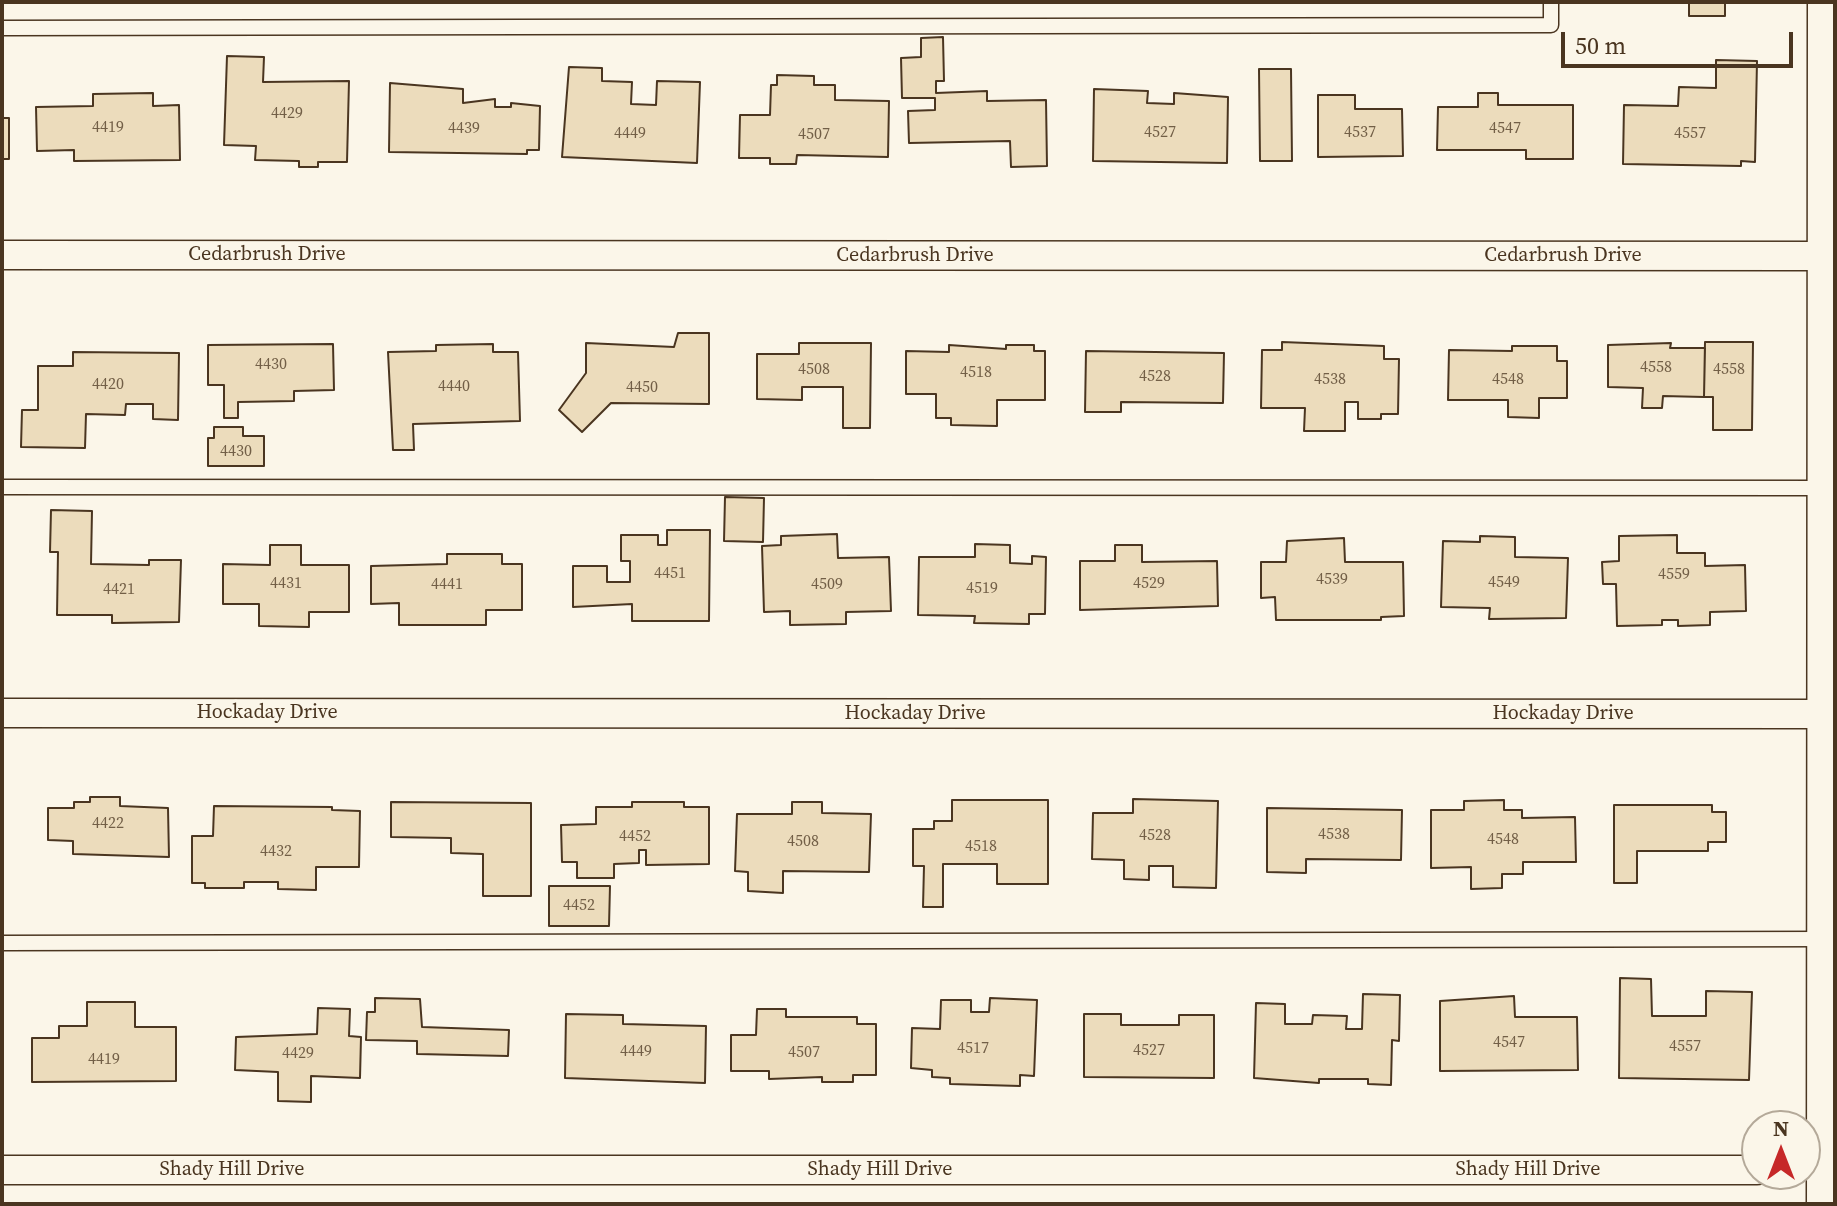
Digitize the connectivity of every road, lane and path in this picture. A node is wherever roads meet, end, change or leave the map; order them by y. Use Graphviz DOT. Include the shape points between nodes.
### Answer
graph roads {
  1 [pos="1551,2"];
  2 [pos="1828,2"];
  3 [pos="2,28"];
  4 [pos="2,255"];
  5 [pos="1828,256"];
  6 [pos="2,487"];
  7 [pos="1828,488"];
  8 [pos="1832,592"];
  9 [pos="2,713"];
  10 [pos="1828,714"];
  11 [pos="1832,789"];
  12 [pos="1828,939"];
  13 [pos="2,943"];
  14 [pos="1821,1152"];
  15 [pos="2,1170"];
  16 [pos="1741,1170"];
  1 -- 3 [label="lane" via="1551,25"];
  2 -- 5 [label="street"];
  4 -- 5 [label="street, Cedarbrush Drive"];
  5 -- 7 [label="street"];
  6 -- 7 [label="lane"];
  7 -- 8 [label="street"];
  8 -- 10 [label="street"];
  9 -- 10 [label="street, Hockaday Drive"];
  10 -- 11 [label="street"];
  11 -- 12 [label="street"];
  12 -- 13 [label="lane"];
  12 -- 14 [label="street"];
  15 -- 16 [label="street, Shady Hill Drive"];
}
